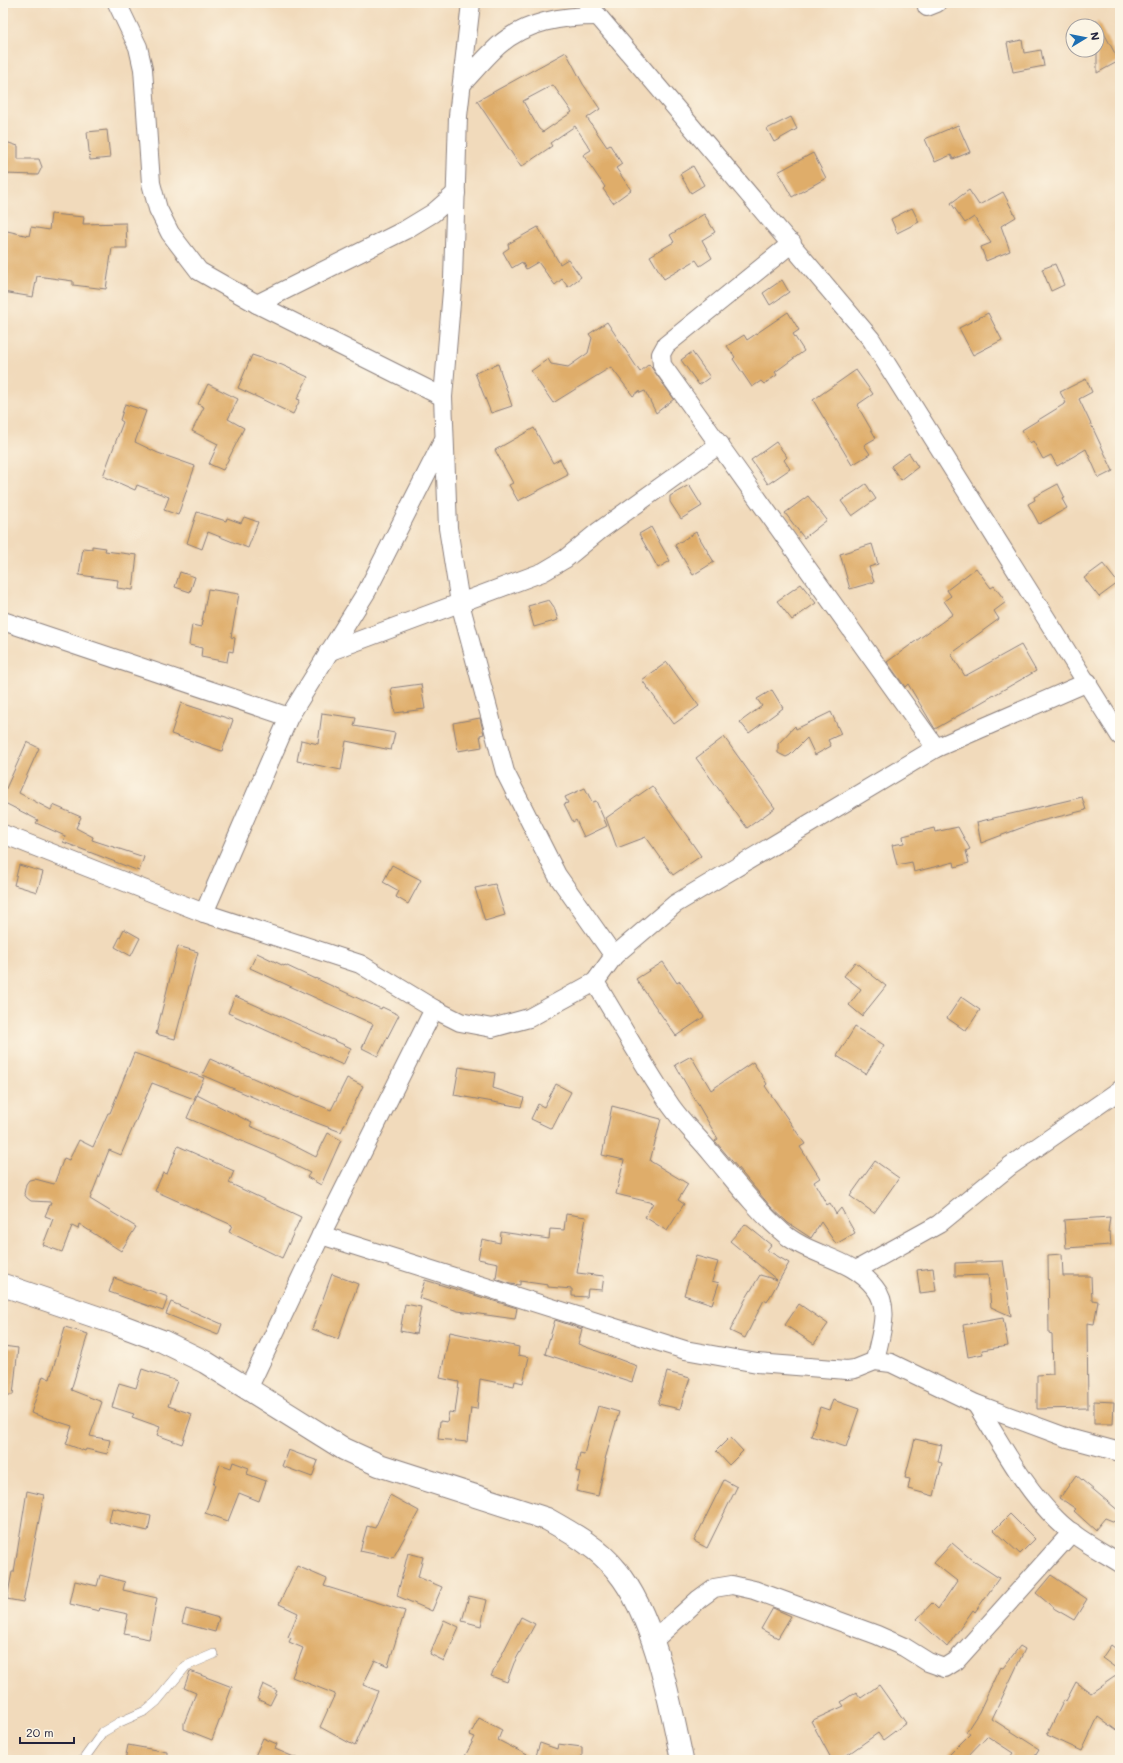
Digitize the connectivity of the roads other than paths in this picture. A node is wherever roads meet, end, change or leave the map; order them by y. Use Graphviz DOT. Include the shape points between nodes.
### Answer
graph roads {
  1 [pos="117,3"];
  2 [pos="471,3"];
  3 [pos="593,10"];
  4 [pos="462,84"];
  5 [pos="456,193"];
  6 [pos="792,244"];
  7 [pos="257,304"];
  8 [pos="443,397"];
  9 [pos="445,438"];
  10 [pos="720,444"];
  11 [pos="460,603"];
  12 [pos="3,621"];
  13 [pos="328,652"];
  14 [pos="1088,682"];
  15 [pos="1113,708"];
  16 [pos="289,717"];
  17 [pos="1120,736"];
  18 [pos="936,748"];
  19 [pos="3,834"];
  20 [pos="204,913"];
  21 [pos="614,956"];
  22 [pos="595,982"];
  23 [pos="434,1009"];
  24 [pos="1120,1090"];
  25 [pos="320,1235"];
  26 [pos="856,1270"];
  27 [pos="3,1285"];
  28 [pos="875,1361"];
  29 [pos="248,1389"];
  30 [pos="976,1404"];
  31 [pos="1120,1452"];
  32 [pos="1072,1532"];
  33 [pos="1120,1563"];
  34 [pos="653,1641"];
  35 [pos="214,1654"];
  36 [pos="83,1760"];
  37 [pos="682,1760"];
  1 -- 7 [label="street" via="138,47 143,68 150,183 158,209 170,233 199,270"];
  2 -- 4 [label="street"];
  3 -- 4 [label="street" via="577,16 546,21 521,31 499,45"];
  3 -- 6 [label="street"];
  4 -- 5 [label="street" via="458,116"];
  5 -- 7 [label="street" via="433,213 405,230"];
  5 -- 8 [label="street" via="453,279"];
  6 -- 10 [label="street" via="666,345 661,354 662,364"];
  6 -- 14 [label="street" via="871,339"];
  7 -- 8 [label="street"];
  8 -- 9 [label="street"];
  9 -- 11 [label="street" via="448,528"];
  9 -- 13 [label="street" via="367,591"];
  10 -- 11 [label="street" via="599,531 565,560 543,572"];
  10 -- 18 [label="street"];
  11 -- 13 [label="street"];
  11 -- 21 [label="street" via="505,772 557,875"];
  12 -- 16 [label="street"];
  13 -- 16 [label="street"];
  14 -- 15 [label="street"];
  14 -- 18 [label="street"];
  15 -- 17 [label="street"];
  16 -- 20 [label="street"];
  18 -- 21 [label="street" via="675,904"];
  19 -- 20 [label="street"];
  20 -- 23 [label="street" via="360,964"];
  21 -- 22 [label="street"];
  22 -- 23 [label="street" via="529,1018 492,1028 460,1022"];
  22 -- 26 [label="street" via="671,1106 757,1206 780,1231 797,1244 825,1254"];
  23 -- 25 [label="street"];
  24 -- 26 [label="street" via="1010,1166 939,1224"];
  25 -- 28 [label="street" via="685,1350 757,1363 847,1370"];
  25 -- 29 [label="street"];
  26 -- 28 [label="street" via="875,1288 883,1300 884,1316"];
  27 -- 29 [label="street" via="162,1341 205,1362"];
  28 -- 30 [label="street" via="891,1363"];
  29 -- 34 [label="street" via="344,1449 363,1458 547,1519 572,1533 597,1551 618,1572 638,1604"];
  30 -- 31 [label="street" via="1068,1438"];
  30 -- 32 [label="street" via="1044,1507"];
  32 -- 33 [label="street"];
  32 -- 34 [label="street" via="956,1661 945,1668 928,1662 904,1647 877,1635 754,1590 732,1585 714,1588"];
  34 -- 37 [label="street"];
  35 -- 36 [label="lane" via="186,1666 156,1702 145,1711 103,1732"];
}
